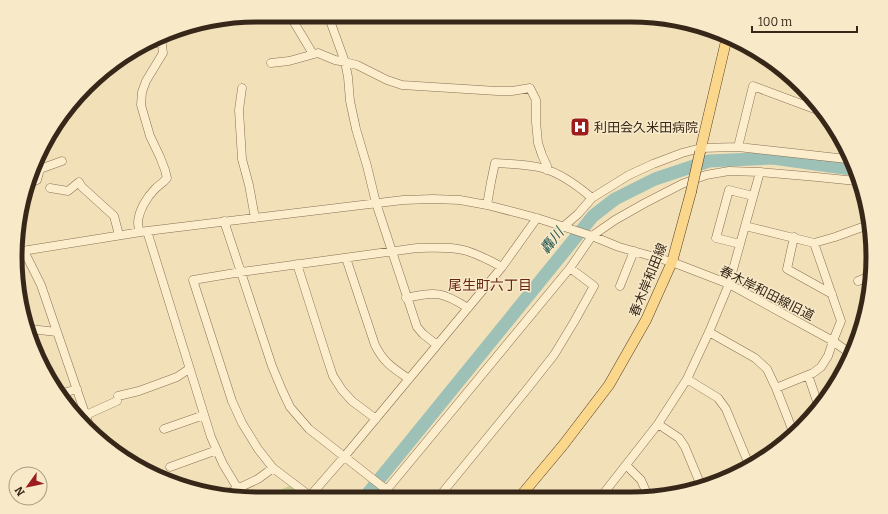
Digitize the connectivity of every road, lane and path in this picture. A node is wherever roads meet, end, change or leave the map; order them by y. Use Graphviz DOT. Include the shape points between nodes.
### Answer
graph roads {
  1 [pos="294,22"];
  2 [pos="331,22"];
  3 [pos="301,34"];
  4 [pos="291,36"];
  5 [pos="161,42"];
  6 [pos="726,42"];
  7 [pos="313,54"];
  8 [pos="345,62"];
  9 [pos="271,63"];
  10 [pos="242,88"];
  11 [pos="810,104"];
  12 [pos="738,146"];
  13 [pos="700,150"];
  14 [pos="844,159"];
  15 [pos="62,161"];
  16 [pos="547,170"];
  17 [pos="760,172"];
  18 [pos="34,181"];
  19 [pos="854,181"];
  20 [pos="50,188"];
  21 [pos="753,196"];
  22 [pos="592,198"];
  23 [pos="376,204"];
  24 [pos="487,205"];
  25 [pos="255,218"];
  26 [pos="536,218"];
  27 [pos="224,221"];
  28 [pos="745,226"];
  29 [pos="864,226"];
  30 [pos="563,227"];
  31 [pos="143,231"];
  32 [pos="119,235"];
  33 [pos="590,235"];
  34 [pos="794,237"];
  35 [pos="814,243"];
  36 [pos="740,244"];
  37 [pos="23,249"];
  38 [pos="634,251"];
  39 [pos="391,252"];
  40 [pos="22,254"];
  41 [pos="346,258"];
  42 [pos="672,262"];
  43 [pos="297,264"];
  44 [pos="502,267"];
  45 [pos="570,268"];
  46 [pos="241,272"];
  47 [pos="865,278"];
  48 [pos="858,281"];
  49 [pos="729,284"];
  50 [pos="620,286"];
  51 [pos="832,294"];
  52 [pos="406,298"];
  53 [pos="468,308"];
  54 [pos="33,329"];
  55 [pos="58,332"];
  56 [pos="709,332"];
  57 [pos="833,341"];
  58 [pos="437,345"];
  59 [pos="846,351"];
  60 [pos="189,369"];
  61 [pos="808,375"];
  62 [pos="409,379"];
  63 [pos="687,379"];
  64 [pos="776,388"];
  65 [pos="77,389"];
  66 [pos="65,392"];
  67 [pos="817,399"];
  68 [pos="86,415"];
  69 [pos="204,415"];
  70 [pos="87,419"];
  71 [pos="376,419"];
  72 [pos="658,424"];
  73 [pos="792,428"];
  74 [pos="164,429"];
  75 [pos="217,450"];
  76 [pos="344,457"];
  77 [pos="748,461"];
  78 [pos="626,465"];
  79 [pos="170,467"];
  80 [pos="273,468"];
  81 [pos="700,482"];
  82 [pos="238,489"];
  83 [pos="386,490"];
  84 [pos="234,491"];
  85 [pos="646,491"];
  86 [pos="305,492"];
  87 [pos="313,492"];
  88 [pos="389,492"];
  89 [pos="443,492"];
  90 [pos="525,492"];
  91 [pos="605,492"];
  1 -- 3 [label="street"];
  2 -- 8 [label="street"];
  3 -- 4 [label="street"];
  3 -- 7 [label="street"];
  5 -- 31 [label="street" via="163,53 146,81 141,105 167,178 148,197 143,206 138,222"];
  6 -- 13 [label="main road, 春木岸和田線"];
  7 -- 8 [label="street" via="318,53"];
  7 -- 9 [label="street"];
  8 -- 16 [label="street" via="402,85 497,91 530,88 536,100 538,143 548,166"];
  8 -- 23 [label="street" via="356,129"];
  10 -- 25 [label="street" via="239,110 242,159"];
  11 -- 12 [label="street" via="753,86"];
  12 -- 13 [label="street"];
  12 -- 14 [label="street"];
  13 -- 22 [label="street" via="682,153 653,164 629,175"];
  13 -- 42 [label="main road, 春木岸和田線, bridge"];
  15 -- 18 [label="street" via="40,169 37,180"];
  16 -- 22 [label="street" via="580,188"];
  16 -- 24 [label="street" via="495,164"];
  17 -- 19 [label="street"];
  17 -- 21 [label="street"];
  17 -- 33 [label="street" via="729,171 706,175 682,184"];
  20 -- 32 [label="street" via="68,190 79,182 82,188 114,216"];
  21 -- 28 [label="street"];
  21 -- 36 [label="street" via="729,190 727,196 716,238"];
  22 -- 30 [label="street"];
  23 -- 24 [label="street, 春木岸和田線旧道" via="433,199"];
  23 -- 25 [label="street, 春木岸和田線旧道"];
  23 -- 39 [label="street"];
  24 -- 26 [label="street, 春木岸和田線旧道"];
  25 -- 27 [label="street, 春木岸和田線旧道"];
  26 -- 30 [label="street, 春木岸和田線旧道"];
  26 -- 44 [label="street"];
  27 -- 31 [label="street, 春木岸和田線旧道"];
  27 -- 46 [label="street"];
  28 -- 34 [label="street"];
  28 -- 36 [label="street"];
  29 -- 35 [label="street"];
  30 -- 33 [label="street, 春木岸和田線旧道"];
  31 -- 32 [label="street, 春木岸和田線旧道"];
  31 -- 60 [label="street"];
  32 -- 37 [label="street, 春木岸和田線旧道"];
  33 -- 38 [label="street, 春木岸和田線旧道"];
  33 -- 45 [label="street"];
  34 -- 35 [label="street"];
  34 -- 51 [label="street" via="787,269"];
  35 -- 51 [label="street"];
  36 -- 49 [label="street"];
  38 -- 42 [label="street, 春木岸和田線旧道"];
  38 -- 50 [label="street"];
  39 -- 41 [label="street"];
  39 -- 44 [label="street" via="416,248 444,248 466,251"];
  39 -- 52 [label="street"];
  40 -- 55 [label="street" via="41,285"];
  41 -- 43 [label="street"];
  41 -- 62 [label="street" via="379,355 387,364"];
  42 -- 49 [label="street, 春木岸和田線旧道"];
  42 -- 90 [label="main road, 春木岸和田線" via="646,320 608,385"];
  43 -- 46 [label="street"];
  43 -- 71 [label="street" via="334,376 352,401"];
  44 -- 53 [label="street"];
  45 -- 83 [label="street"];
  45 -- 89 [label="street" via="594,286 574,322 554,355"];
  46 -- 76 [label="street" via="272,366 290,407 309,428"];
  46 -- 80 [label="street" via="193,280 232,401 242,423"];
  47 -- 48 [label="street"];
  49 -- 56 [label="street"];
  49 -- 57 [label="street, 春木岸和田線旧道"];
  51 -- 57 [label="street" via="841,321"];
  52 -- 53 [label="street" via="437,293 452,298"];
  52 -- 58 [label="street" via="417,327"];
  53 -- 58 [label="street"];
  54 -- 55 [label="street"];
  55 -- 65 [label="street"];
  56 -- 63 [label="street"];
  56 -- 64 [label="street" via="755,358 767,369"];
  57 -- 59 [label="street, 春木岸和田線旧道"];
  57 -- 61 [label="street" via="822,367"];
  58 -- 62 [label="street"];
  60 -- 68 [label="street" via="177,377 117,398"];
  60 -- 69 [label="street"];
  61 -- 64 [label="street"];
  61 -- 67 [label="street"];
  62 -- 71 [label="street"];
  63 -- 72 [label="street"];
  63 -- 77 [label="street" via="718,398 726,409"];
  64 -- 73 [label="street"];
  65 -- 66 [label="street"];
  65 -- 68 [label="street"];
  68 -- 70 [label="street"];
  69 -- 74 [label="street"];
  69 -- 75 [label="street"];
  71 -- 76 [label="street"];
  72 -- 78 [label="street"];
  72 -- 81 [label="street" via="679,438"];
  75 -- 79 [label="street"];
  75 -- 82 [label="street"];
  76 -- 83 [label="street"];
  76 -- 87 [label="street"];
  78 -- 85 [label="street" via="641,480"];
  78 -- 91 [label="street"];
  80 -- 82 [label="street"];
  80 -- 86 [label="street"];
  82 -- 84 [label="street"];
  83 -- 88 [label="street"];
}
